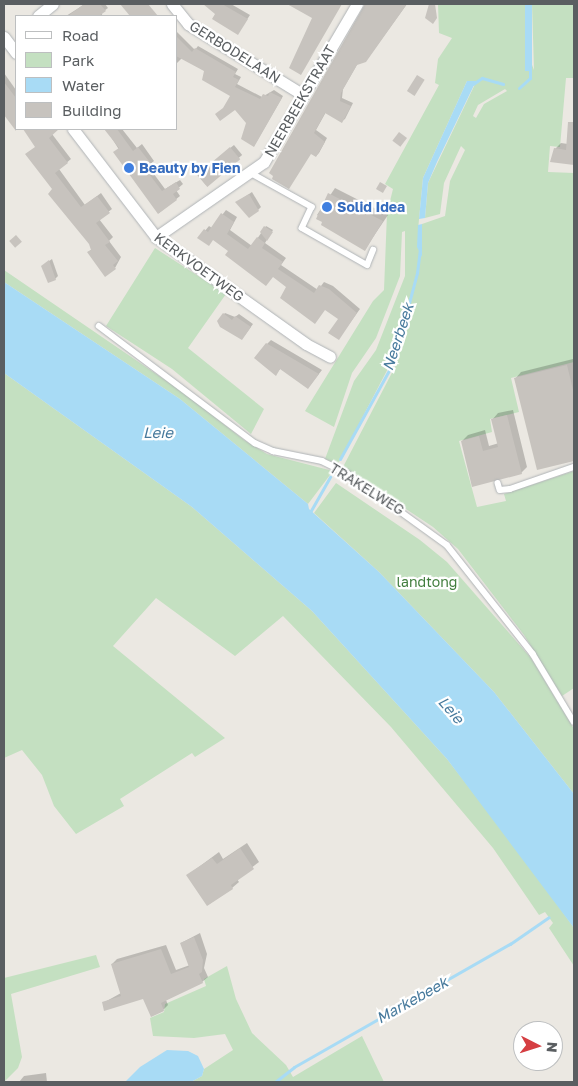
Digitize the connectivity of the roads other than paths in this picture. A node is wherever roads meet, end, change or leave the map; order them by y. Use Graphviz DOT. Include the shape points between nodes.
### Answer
graph roads {
  1 [pos="54,4"];
  2 [pos="172,4"];
  3 [pos="357,4"];
  4 [pos="39,15"];
  5 [pos="5,39"];
  6 [pos="15,52"];
  7 [pos="302,94"];
  8 [pos="74,130"];
  9 [pos="250,172"];
  10 [pos="156,236"];
  11 [pos="373,250"];
  12 [pos="99,326"];
  13 [pos="330,357"];
  14 [pos="574,467"];
  15 [pos="498,483"];
  16 [pos="574,722"];
  1 -- 4 [label="street"];
  2 -- 7 [label="street, GERBODELAAN" via="188,24"];
  3 -- 7 [label="street, NEERBEEKSTRAAT"];
  5 -- 6 [label="street"];
  7 -- 9 [label="street, NEERBEEKSTRAAT" via="264,162"];
  8 -- 10 [label="street, KERKVOETWEG"];
  9 -- 10 [label="street, NEERBEEKSTRAAT"];
  9 -- 11 [label="lane" via="312,207 302,228 367,265"];
  10 -- 13 [label="street, KERKVOETWEG" via="306,344"];
  12 -- 16 [label="lane, TRAKELWEG" via="255,443 273,451 322,461 347,473 447,544 533,654"];
  14 -- 15 [label="lane" via="510,489 500,490"];
}
